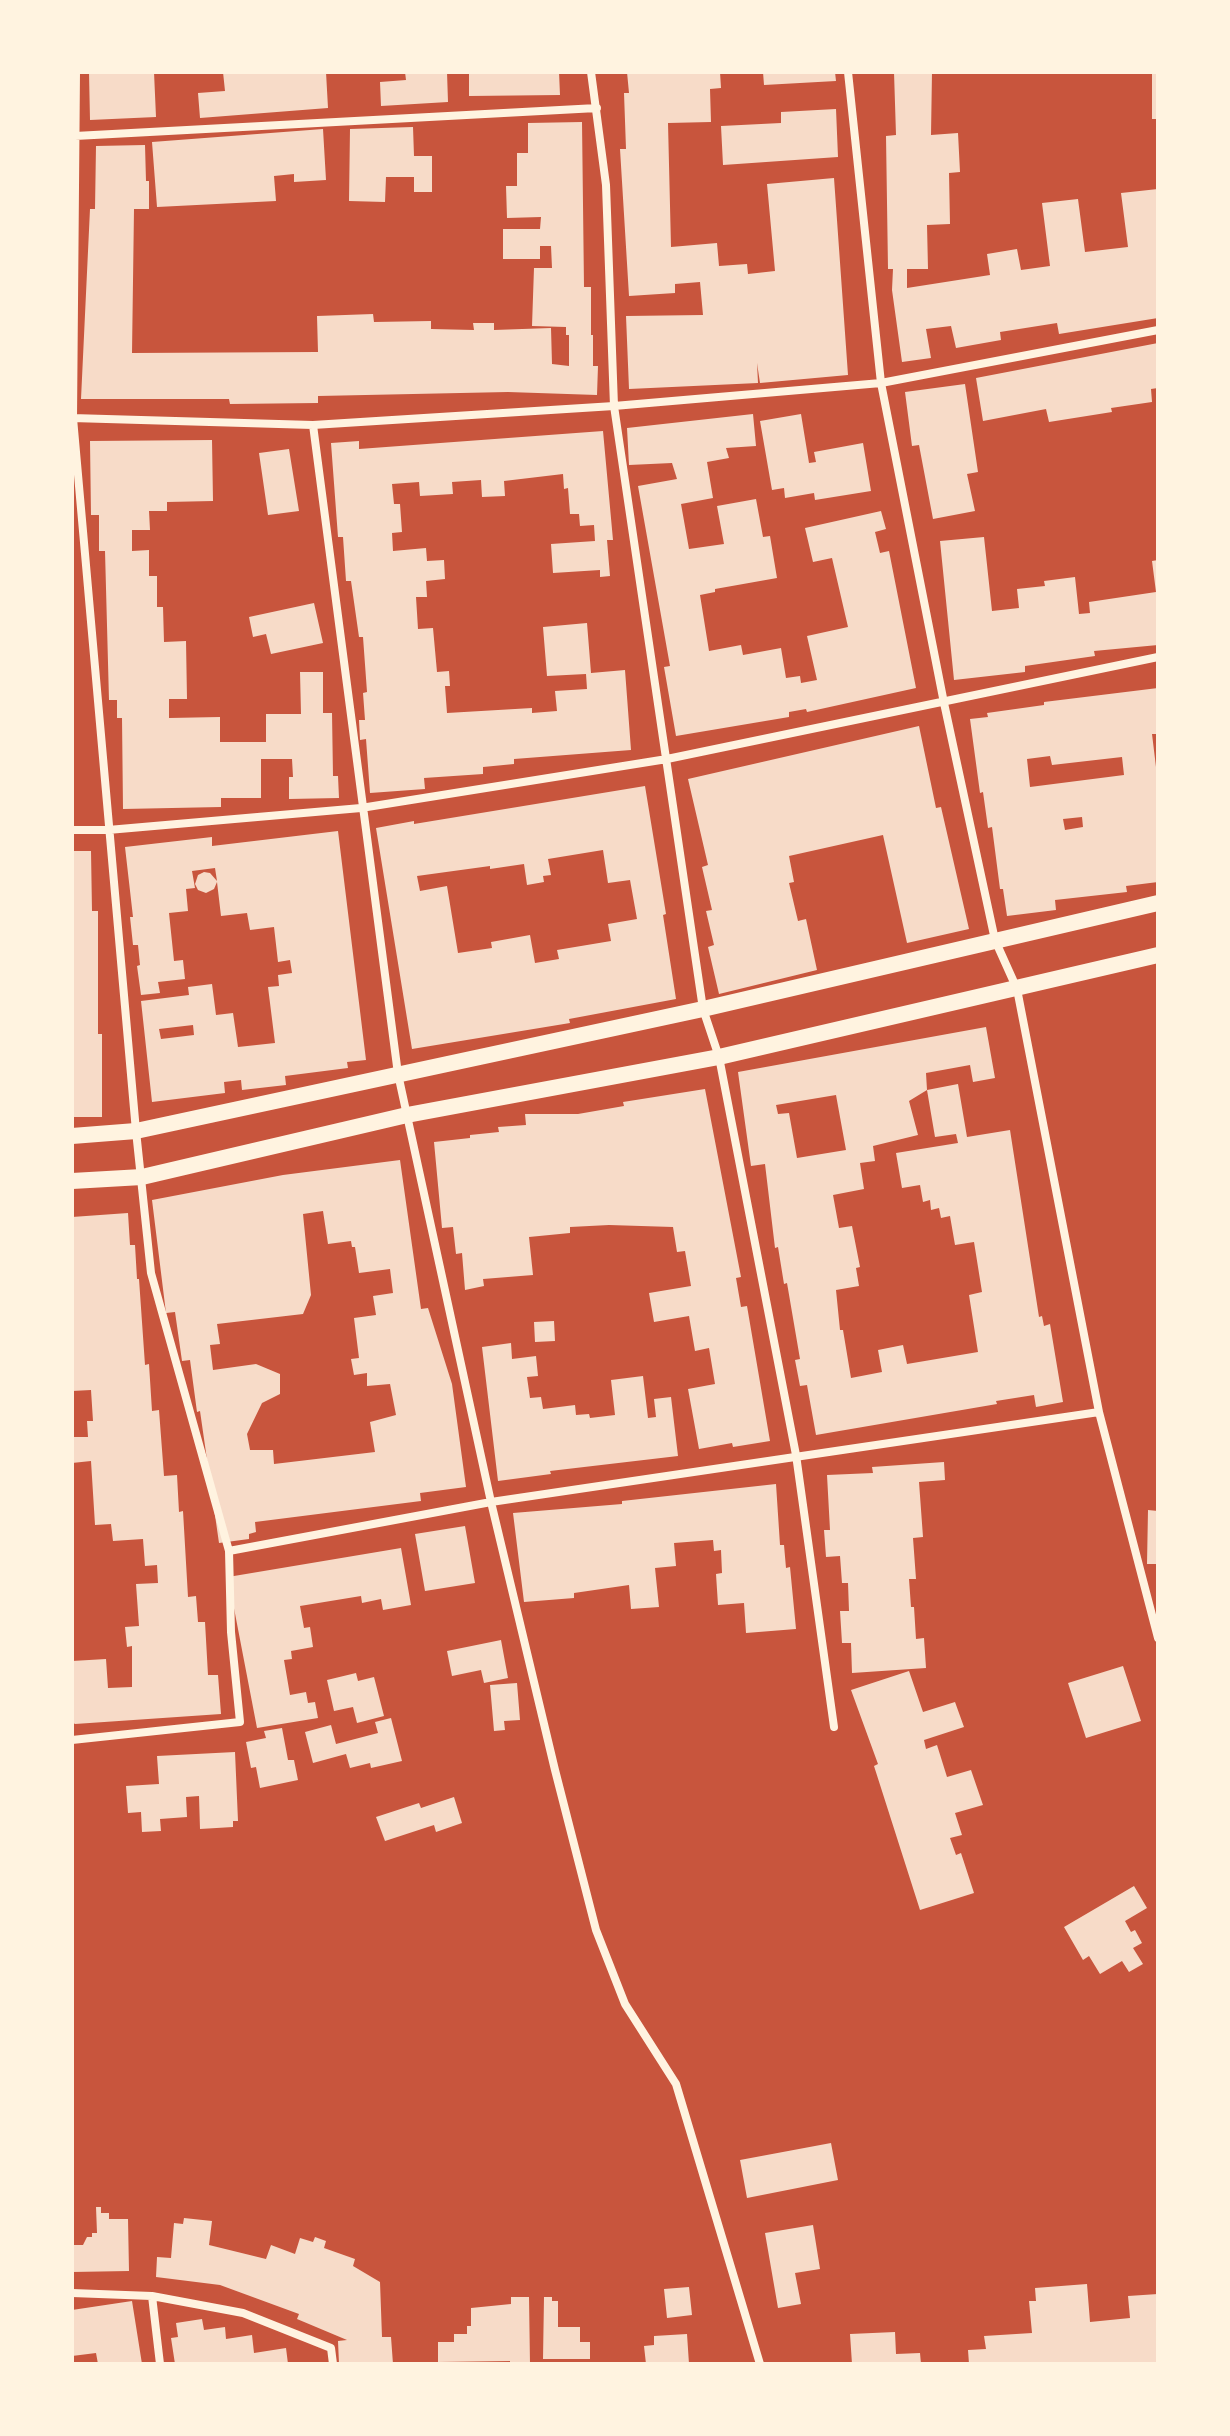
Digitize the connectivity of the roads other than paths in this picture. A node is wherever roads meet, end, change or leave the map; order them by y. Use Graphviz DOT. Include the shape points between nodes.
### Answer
graph roads {
  1 [pos="76,72"];
  2 [pos="591,72"];
  3 [pos="848,72"];
  4 [pos="597,108"];
  5 [pos="75,136"];
  6 [pos="1158,330"];
  7 [pos="881,383"];
  8 [pos="614,406"];
  9 [pos="72,418"];
  10 [pos="313,425"];
  11 [pos="1158,657"];
  12 [pos="944,703"];
  13 [pos="667,759"];
  14 [pos="361,808"];
  15 [pos="72,830"];
  16 [pos="108,830"];
  17 [pos="1158,903"];
  18 [pos="995,940"];
  19 [pos="1158,955"];
  20 [pos="1017,989"];
  21 [pos="703,1009"];
  22 [pos="719,1057"];
  23 [pos="398,1074"];
  24 [pos="407,1115"];
  25 [pos="136,1131"];
  26 [pos="72,1136"];
  27 [pos="142,1177"];
  28 [pos="72,1181"];
  29 [pos="1099,1412"];
  30 [pos="796,1455"];
  31 [pos="491,1502"];
  32 [pos="229,1551"];
  33 [pos="1158,1638"];
  34 [pos="834,1727"];
  35 [pos="72,1740"];
  36 [pos="72,2293"];
  37 [pos="152,2296"];
  38 [pos="160,2364"];
  39 [pos="333,2364"];
  40 [pos="760,2364"];
  1 -- 5 [label="street"];
  2 -- 4 [label="street"];
  3 -- 7 [label="street"];
  4 -- 5 [label="street"];
  4 -- 8 [label="street" via="606,185"];
  5 -- 9 [label="street"];
  6 -- 7 [label="street"];
  7 -- 8 [label="street"];
  7 -- 12 [label="street"];
  8 -- 10 [label="street"];
  8 -- 13 [label="street"];
  9 -- 10 [label="street"];
  9 -- 16 [label="street"];
  10 -- 14 [label="street"];
  11 -- 12 [label="street"];
  12 -- 13 [label="street"];
  12 -- 18 [label="street"];
  13 -- 14 [label="street"];
  13 -- 21 [label="street"];
  14 -- 16 [label="street"];
  14 -- 23 [label="street"];
  15 -- 16 [label="street"];
  16 -- 25 [label="street"];
  17 -- 18 [label="main road"];
  18 -- 20 [label="street"];
  18 -- 21 [label="main road"];
  19 -- 20 [label="main road"];
  20 -- 22 [label="main road"];
  20 -- 29 [label="street"];
  21 -- 22 [label="street"];
  21 -- 23 [label="main road"];
  22 -- 24 [label="main road"];
  22 -- 30 [label="street"];
  23 -- 24 [label="street"];
  23 -- 25 [label="main road"];
  24 -- 27 [label="main road"];
  24 -- 31 [label="street"];
  25 -- 26 [label="main road"];
  25 -- 27 [label="street"];
  27 -- 28 [label="main road"];
  27 -- 32 [label="street" via="151,1273"];
  29 -- 30 [label="street"];
  29 -- 33 [label="street"];
  30 -- 31 [label="street"];
  30 -- 34 [label="street"];
  31 -- 32 [label="street"];
  31 -- 40 [label="street" via="596,1930 625,2004 676,2084"];
  32 -- 35 [label="street" via="240,1722"];
  36 -- 37 [label="street"];
  37 -- 38 [label="street"];
  37 -- 39 [label="street" via="243,2313 331,2348"];
}
